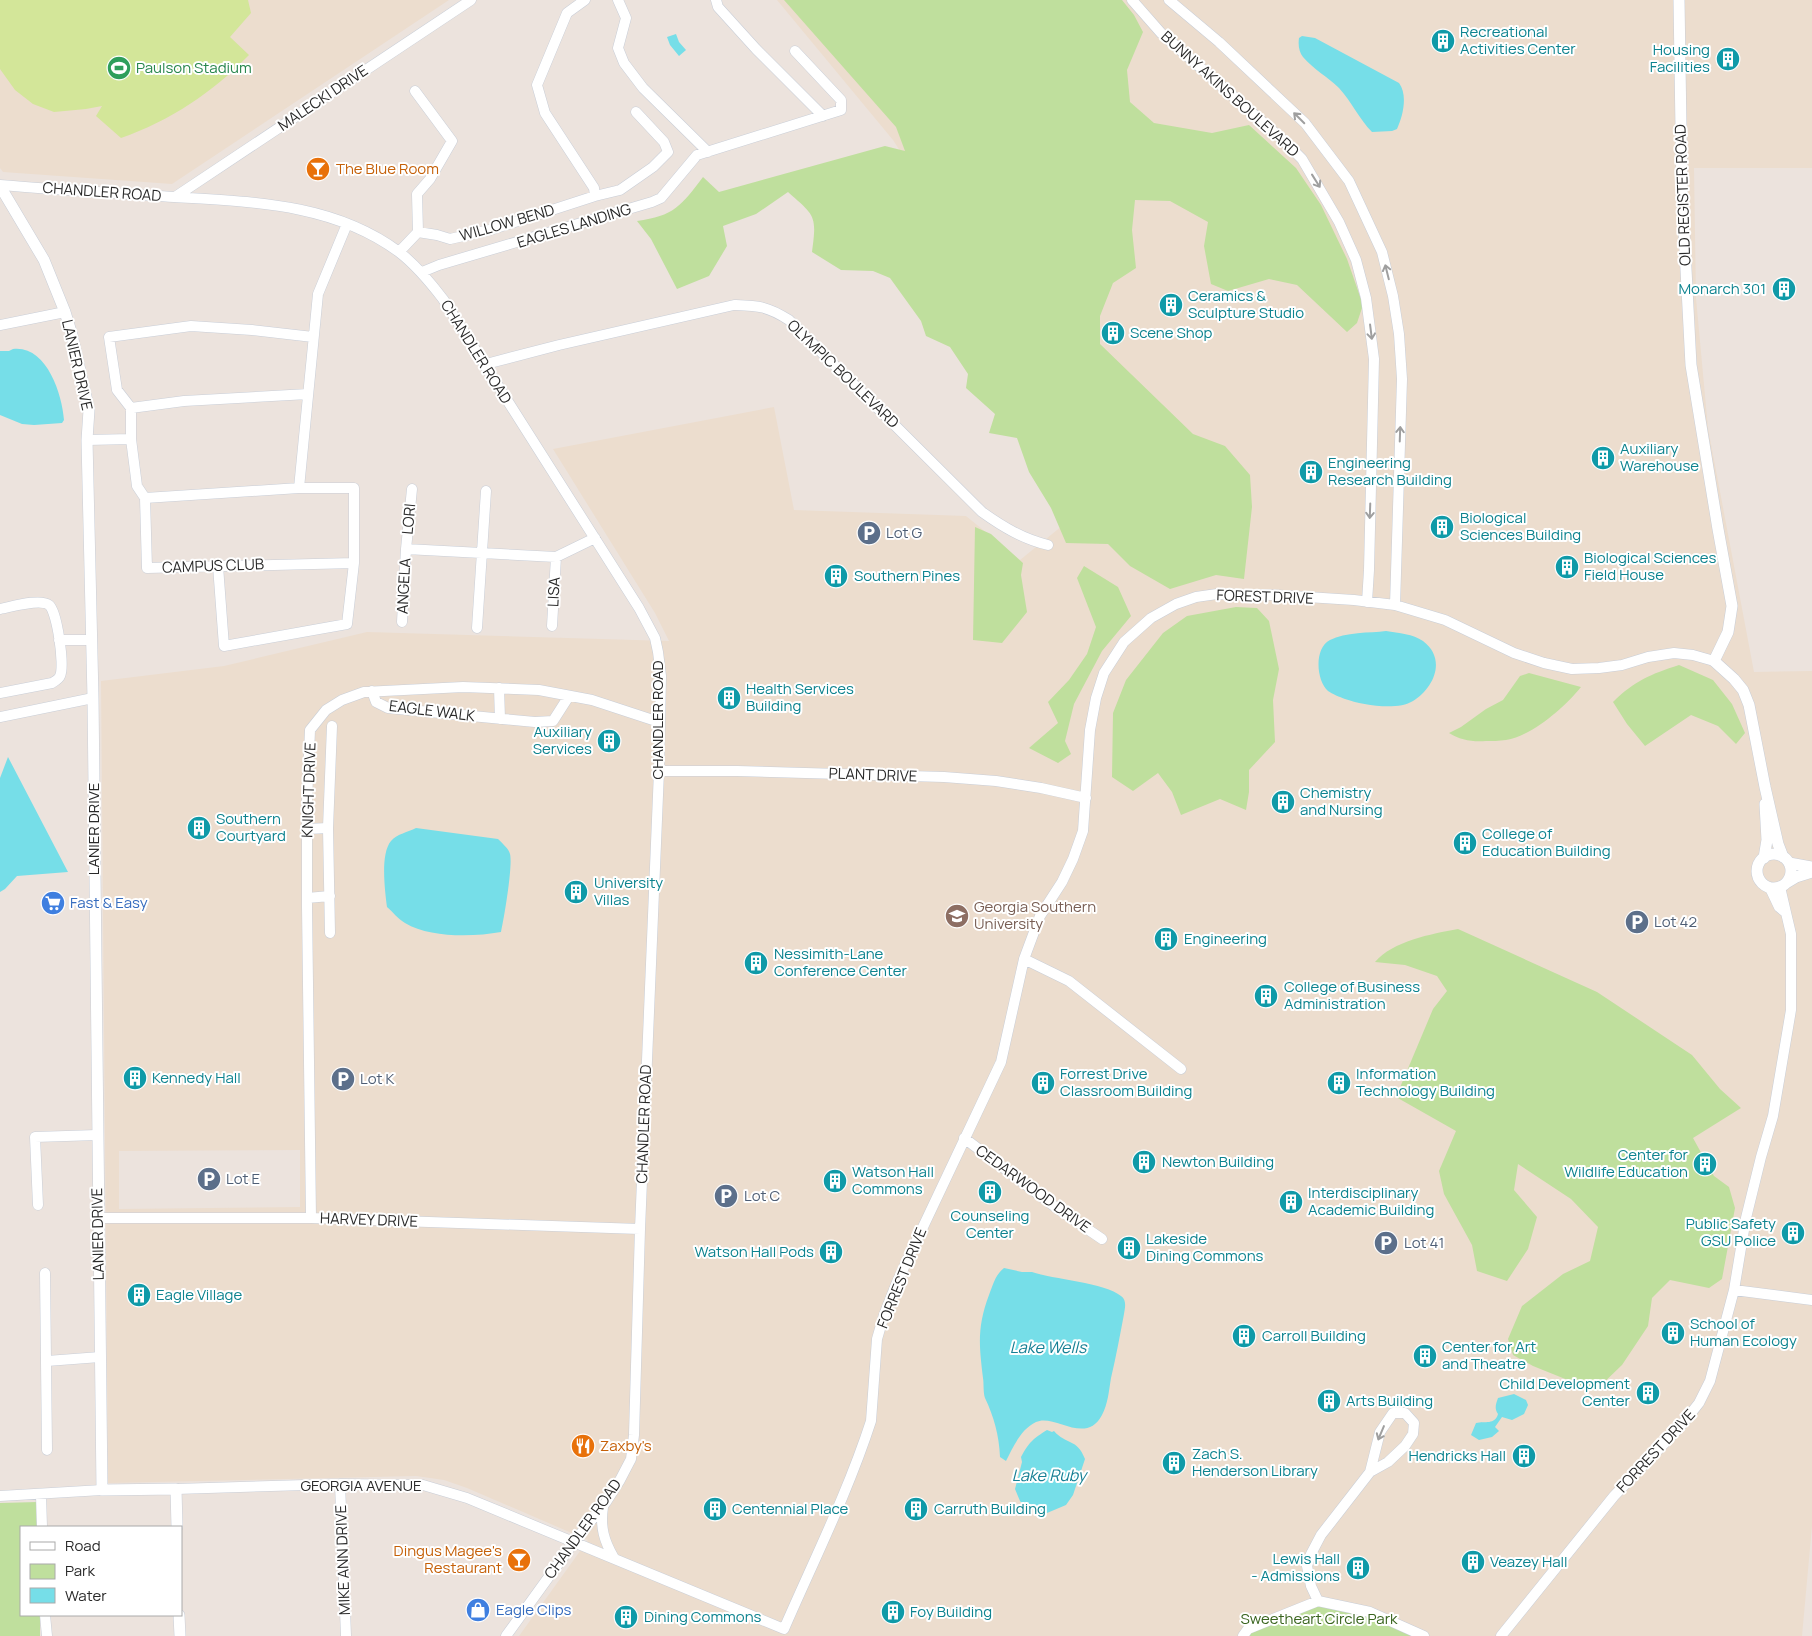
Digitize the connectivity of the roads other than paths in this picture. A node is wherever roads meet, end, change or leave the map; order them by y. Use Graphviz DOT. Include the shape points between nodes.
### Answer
graph roads {
  1 [pos="471,0"];
  2 [pos="585,0"];
  3 [pos="618,0"];
  4 [pos="716,0"];
  5 [pos="1132,0"];
  6 [pos="1169,0"];
  7 [pos="1678,0"];
  8 [pos="795,51"];
  9 [pos="415,92"];
  10 [pos="636,112"];
  11 [pos="823,116"];
  12 [pos="708,152"];
  13 [pos="0,186"];
  14 [pos="595,196"];
  15 [pos="175,197"];
  16 [pos="347,224"];
  17 [pos="418,232"];
  18 [pos="400,252"];
  19 [pos="422,272"];
  20 [pos="65,312"];
  21 [pos="0,325"];
  22 [pos="314,336"];
  23 [pos="486,364"];
  24 [pos="308,394"];
  25 [pos="131,408"];
  26 [pos="131,439"];
  27 [pos="87,440"];
  28 [pos="299,488"];
  29 [pos="412,489"];
  30 [pos="486,491"];
  31 [pos="145,498"];
  32 [pos="595,538"];
  33 [pos="1048,545"];
  34 [pos="406,549"];
  35 [pos="483,552"];
  36 [pos="556,557"];
  37 [pos="354,563"];
  38 [pos="218,566"];
  39 [pos="1366,602"];
  40 [pos="1395,605"];
  41 [pos="0,609"];
  42 [pos="402,622"];
  43 [pos="552,626"];
  44 [pos="478,628"];
  45 [pos="59,640"];
  46 [pos="91,640"];
  47 [pos="1714,661"];
  48 [pos="499,688"];
  49 [pos="372,692"];
  50 [pos="0,693"];
  51 [pos="569,696"];
  52 [pos="93,698"];
  53 [pos="0,717"];
  54 [pos="500,719"];
  55 [pos="660,722"];
  56 [pos="332,726"];
  57 [pos="659,771"];
  58 [pos="1765,787"];
  59 [pos="1086,798"];
  60 [pos="328,828"];
  61 [pos="307,829"];
  62 [pos="1764,858"];
  63 [pos="1786,860"];
  64 [pos="1812,867"];
  65 [pos="1812,872"];
  66 [pos="1779,886"];
  67 [pos="330,896"];
  68 [pos="307,898"];
  69 [pos="330,932"];
  70 [pos="1024,959"];
  71 [pos="1181,1069"];
  72 [pos="97,1135"];
  73 [pos="964,1138"];
  74 [pos="38,1205"];
  75 [pos="98,1218"];
  76 [pos="311,1218"];
  77 [pos="640,1229"];
  78 [pos="1102,1239"];
  79 [pos="45,1273"];
  80 [pos="1734,1290"];
  81 [pos="1812,1300"];
  82 [pos="100,1358"];
  83 [pos="47,1361"];
  84 [pos="47,1450"];
  85 [pos="1370,1472"];
  86 [pos="340,1484"];
  87 [pos="102,1490"];
  88 [pos="176,1490"];
  89 [pos="41,1494"];
  90 [pos="0,1496"];
  91 [pos="604,1505"];
  92 [pos="42,1526"];
  93 [pos="177,1526"];
  94 [pos="574,1542"];
  95 [pos="614,1558"];
  96 [pos="1318,1601"];
  97 [pos="45,1616"];
  98 [pos="179,1616"];
  99 [pos="784,1629"];
  100 [pos="47,1636"];
  101 [pos="180,1636"];
  102 [pos="346,1636"];
  103 [pos="506,1636"];
  104 [pos="1243,1636"];
  105 [pos="1424,1636"];
  106 [pos="1501,1636"];
  1 -- 15 [label="street, MALECKI DRIVE"];
  2 -- 14 [label="street" via="567,13 537,85 545,113 594,188"];
  3 -- 12 [label="street" via="626,18 618,48 624,62 643,88"];
  4 -- 11 [label="street" via="718,7 750,42"];
  5 -- 39 [label="street, BUNNY AKINS BOULEVARD, one-way" via="1161,32 1302,159 1339,222 1356,260 1366,298 1374,359"];
  40 -- 6 [label="street, BUNNY AKINS BOULEVARD, one-way" via="1402,379 1399,334 1382,252 1349,181 1305,123"];
  7 -- 47 [label="street, OLD REGISTER ROAD" via="1682,194 1691,365 1732,606 1728,632"];
  8 -- 11 [label="street, EAGLES LANDING" via="841,100 841,110"];
  9 -- 17 [label="street" via="452,141 417,194"];
  10 -- 14 [label="street, WILLOW BEND" via="664,142 668,152 653,168 620,190"];
  11 -- 12 [label="street, EAGLES LANDING"];
  12 -- 19 [label="street, EAGLES LANDING" via="697,155 661,198 652,202"];
  13 -- 15 [label="street, CHANDLER ROAD"];
  13 -- 20 [label="street, LANIER DRIVE" via="44,260"];
  14 -- 17 [label="street, WILLOW BEND" via="490,230 450,239"];
  15 -- 16 [label="street, CHANDLER ROAD" via="293,207"];
  16 -- 18 [label="street, CHANDLER ROAD"];
  16 -- 22 [label="street" via="318,294"];
  17 -- 18 [label="street"];
  18 -- 19 [label="street, CHANDLER ROAD"];
  19 -- 23 [label="street, CHANDLER ROAD"];
  20 -- 21 [label="street"];
  20 -- 27 [label="street, LANIER DRIVE" via="89,410"];
  22 -- 24 [label="street"];
  22 -- 25 [label="street" via="192,326 109,337 117,390"];
  23 -- 32 [label="street, CHANDLER ROAD"];
  23 -- 33 [label="street, OLYMPIC BOULEVARD" via="734,305 774,310 789,320 982,512 1003,528"];
  24 -- 25 [label="street" via="184,401"];
  24 -- 28 [label="street"];
  25 -- 26 [label="street, CAMPUS CLUB"];
  26 -- 27 [label="street"];
  26 -- 31 [label="street, CAMPUS CLUB" via="137,486"];
  27 -- 46 [label="street, LANIER DRIVE"];
  28 -- 31 [label="street"];
  28 -- 37 [label="street" via="354,488"];
  29 -- 34 [label="street, LORI"];
  30 -- 35 [label="street"];
  31 -- 38 [label="street, CAMPUS CLUB" via="147,568"];
  32 -- 36 [label="street"];
  32 -- 55 [label="street, CHANDLER ROAD" via="655,638 661,676"];
  34 -- 35 [label="street"];
  34 -- 42 [label="street, ANGELA"];
  35 -- 36 [label="street"];
  35 -- 44 [label="street"];
  36 -- 43 [label="street, LISA"];
  37 -- 38 [label="street, CAMPUS CLUB"];
  37 -- 38 [label="street" via="347,624 224,646"];
  39 -- 40 [label="street, FOREST DRIVE"];
  39 -- 59 [label="street, FOREST DRIVE" via="1217,594 1176,604 1151,618 1124,642 1104,673 1090,730"];
  40 -- 47 [label="street, FOREST DRIVE" via="1445,620 1514,653 1572,669 1622,665 1674,653"];
  41 -- 45 [label="street" via="39,602 48,604 54,610"];
  45 -- 46 [label="street"];
  45 -- 50 [label="street" via="62,669 59,678 52,683"];
  46 -- 52 [label="street, LANIER DRIVE"];
  47 -- 58 [label="street" via="1743,690 1749,705"];
  48 -- 49 [label="street, KNIGHT DRIVE"];
  48 -- 51 [label="street, KNIGHT DRIVE" via="539,690"];
  48 -- 54 [label="street"];
  49 -- 54 [label="street, EAGLE WALK" via="376,702 388,708"];
  49 -- 61 [label="street, KNIGHT DRIVE" via="342,700 326,710 310,730"];
  51 -- 54 [label="street, EAGLE WALK" via="553,721"];
  51 -- 55 [label="street, KNIGHT DRIVE"];
  52 -- 53 [label="street"];
  52 -- 72 [label="street, LANIER DRIVE"];
  55 -- 57 [label="street, CHANDLER ROAD"];
  56 -- 60 [label="street"];
  57 -- 59 [label="street, PLANT DRIVE" via="944,777 996,781"];
  57 -- 77 [label="street, CHANDLER ROAD"];
  58 -- 62 [label="street" via="1767,840"];
  58 -- 63 [label="street" via="1778,844"];
  59 -- 70 [label="street, FOREST DRIVE" via="1083,831 1073,859 1040,916"];
  60 -- 61 [label="street"];
  60 -- 67 [label="street"];
  61 -- 68 [label="street, KNIGHT DRIVE"];
  62 -- 63 [label="street" via="1774,854"];
  62 -- 66 [label="street" via="1758,866 1762,883"];
  63 -- 64 [label="street"];
  63 -- 66 [label="street" via="1791,874"];
  65 -- 66 [label="street"];
  66 -- 80 [label="street, FORREST DRIVE" via="1779,907 1785,912 1790,934 1791,1010 1773,1116 1746,1218"];
  67 -- 68 [label="street"];
  67 -- 69 [label="street"];
  68 -- 76 [label="street, KNIGHT DRIVE"];
  70 -- 71 [label="street" via="1070,981"];
  70 -- 73 [label="street, FORREST DRIVE" via="1001,1062"];
  72 -- 74 [label="street" via="35,1137"];
  72 -- 75 [label="street, LANIER DRIVE"];
  73 -- 78 [label="street, CEDARWOOD DRIVE"];
  73 -- 99 [label="street, FORREST DRIVE" via="884,1315 877,1339 870,1421 858,1462"];
  75 -- 76 [label="street, HARVEY DRIVE"];
  75 -- 82 [label="street, LANIER DRIVE"];
  76 -- 77 [label="street, HARVEY DRIVE"];
  77 -- 91 [label="street, CHANDLER ROAD" via="635,1429 631,1459"];
  79 -- 83 [label="street"];
  80 -- 81 [label="street"];
  80 -- 106 [label="street, FORREST DRIVE" via="1710,1381 1699,1403 1614,1496"];
  82 -- 83 [label="street"];
  82 -- 87 [label="street, LANIER DRIVE"];
  83 -- 84 [label="street"];
  85 -- 85 [label="street, one-way" via="1388,1462 1413,1434 1414,1423 1405,1413 1392,1413 1380,1432"];
  85 -- 96 [label="street" via="1311,1554 1307,1566"];
  86 -- 88 [label="street, GEORGIA AVENUE"];
  86 -- 94 [label="street, GEORGIA AVENUE" via="423,1485 468,1498"];
  86 -- 102 [label="street, MIKE ANN DRIVE"];
  87 -- 88 [label="street, GEORGIA AVENUE"];
  87 -- 89 [label="street, GEORGIA AVENUE"];
  88 -- 93 [label="street"];
  89 -- 90 [label="street, GEORGIA AVENUE"];
  89 -- 92 [label="street"];
  91 -- 94 [label="street, CHANDLER ROAD"];
  91 -- 95 [label="street" via="602,1528"];
  94 -- 95 [label="street, GEORGIA AVENUE"];
  94 -- 103 [label="street, CHANDLER ROAD"];
  95 -- 99 [label="street, GEORGIA AVENUE"];
  96 -- 104 [label="street" via="1248,1630"];
  96 -- 105 [label="street" via="1370,1612"];
  97 -- 100 [label="street"];
  98 -- 101 [label="street"];
}
